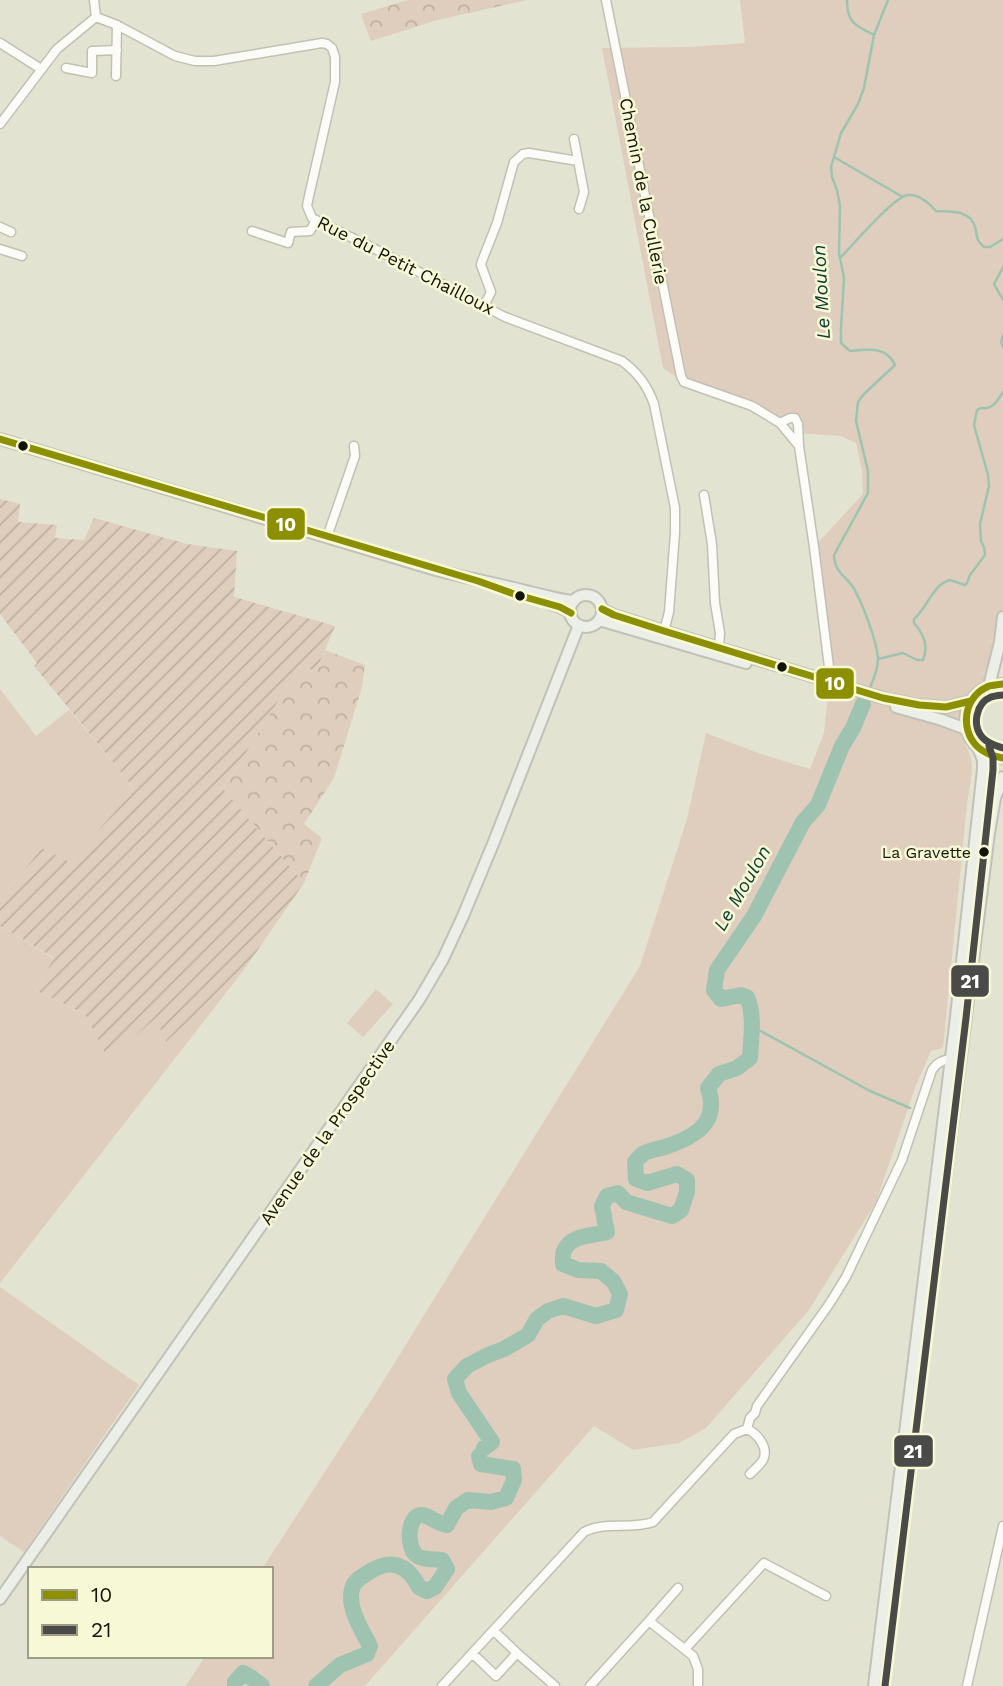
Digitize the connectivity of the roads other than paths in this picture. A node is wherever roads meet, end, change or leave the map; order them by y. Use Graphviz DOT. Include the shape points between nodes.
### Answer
graph roads {
  1 [pos="94,0"];
  2 [pos="606,0"];
  3 [pos="96,17"];
  4 [pos="117,25"];
  5 [pos="0,43"];
  6 [pos="117,50"];
  7 [pos="66,68"];
  8 [pos="41,69"];
  9 [pos="116,76"];
  10 [pos="0,124"];
  11 [pos="574,139"];
  12 [pos="578,161"];
  13 [pos="579,209"];
  14 [pos="316,220"];
  15 [pos="0,227"];
  16 [pos="252,231"];
  17 [pos="11,232"];
  18 [pos="0,249"];
  19 [pos="22,256"];
  20 [pos="484,306"];
  21 [pos="780,423"];
  22 [pos="0,439"];
  23 [pos="354,446"];
  24 [pos="799,446"];
  25 [pos="704,495"];
  26 [pos="327,537"];
  27 [pos="478,581"];
  28 [pos="574,601"];
  29 [pos="571,613"];
  30 [pos="600,614"];
  31 [pos="1003,617"];
  32 [pos="579,625"];
  33 [pos="663,634"];
  34 [pos="719,647"];
  35 [pos="829,682"];
  36 [pos="1003,684"];
  37 [pos="989,686"];
  38 [pos="855,692"];
  39 [pos="883,700"];
  40 [pos="971,701"];
  41 [pos="967,729"];
  42 [pos="979,750"];
  43 [pos="1003,758"];
  44 [pos="1003,777"];
  45 [pos="956,1058"];
  46 [pos="747,1429"];
  47 [pos="750,1474"];
  48 [pos="1003,1526"];
  49 [pos="678,1588"];
  50 [pos="825,1596"];
  51 [pos="0,1599"];
  52 [pos="649,1621"];
  53 [pos="494,1631"];
  54 [pos="685,1649"];
  55 [pos="472,1653"];
  56 [pos="517,1653"];
  57 [pos="442,1686"];
  58 [pos="555,1686"];
  59 [pos="590,1686"];
  60 [pos="698,1686"];
  61 [pos="874,1686"];
  62 [pos="881,1686"];
  63 [pos="967,1686"];
  1 -- 3 [label="street"];
  2 -- 21 [label="street, Chemin de la Cullerie" via="681,376 684,382 752,405"];
  3 -- 4 [label="street, Rue du Petit Chailloux"];
  3 -- 8 [label="street" via="57,49"];
  4 -- 6 [label="street"];
  4 -- 14 [label="street, Rue du Petit Chailloux" via="175,56 195,61 322,43 332,48 335,82 307,206"];
  5 -- 8 [label="street"];
  6 -- 7 [label="street" via="92,51 92,73"];
  6 -- 9 [label="street"];
  8 -- 10 [label="street"];
  11 -- 12 [label="street"];
  12 -- 13 [label="street" via="584,192"];
  12 -- 20 [label="street" via="529,153 514,162 482,261 491,292"];
  14 -- 16 [label="street" via="310,231 292,232 288,243"];
  14 -- 20 [label="street, Rue du Petit Chailloux"];
  15 -- 17 [label="street"];
  18 -- 19 [label="street"];
  20 -- 33 [label="street, Rue du Petit Chailloux" via="622,362 649,390 675,508 669,612"];
  21 -- 24 [label="street"];
  21 -- 24 [label="street" via="795,418"];
  22 -- 26 [label="main road"];
  23 -- 26 [label="street" via="355,456"];
  24 -- 35 [label="street"];
  25 -- 34 [label="street"];
  26 -- 27 [label="main road"];
  27 -- 28 [label="main road"];
  27 -- 29 [label="main road"];
  28 -- 29 [label="main road"];
  28 -- 30 [label="main road" via="593,597"];
  29 -- 32 [label="main road"];
  30 -- 32 [label="main road" via="592,625"];
  30 -- 33 [label="main road"];
  31 -- 37 [label="main road"];
  32 -- 51 [label="main road, Avenue de la Prospective" via="463,916 419,1000"];
  33 -- 34 [label="main road"];
  33 -- 38 [label="main road"];
  34 -- 35 [label="main road"];
  35 -- 38 [label="main road"];
  36 -- 37 [label="main road"];
  37 -- 40 [label="main road"];
  38 -- 39 [label="main road"];
  39 -- 40 [label="main road" via="946,707"];
  39 -- 41 [label="main road"];
  40 -- 41 [label="main road"];
  41 -- 42 [label="main road"];
  42 -- 43 [label="main road"];
  42 -- 45 [label="main road" via="984,769"];
  44 -- 45 [label="main road" via="989,834"];
  45 -- 46 [label="street" via="937,1063 932,1070 902,1160 846,1277 757,1406"];
  45 -- 61 [label="main road"];
  45 -- 62 [label="main road"];
  46 -- 47 [label="street" via="759,1438 765,1453"];
  46 -- 53 [label="street" via="734,1434 653,1522 584,1532"];
  48 -- 63 [label="street"];
  49 -- 52 [label="street"];
  50 -- 54 [label="street" via="764,1563"];
  52 -- 54 [label="street"];
  52 -- 59 [label="street"];
  53 -- 55 [label="street"];
  53 -- 56 [label="street"];
  54 -- 60 [label="street" via="697,1663"];
  55 -- 56 [label="street" via="496,1676"];
  55 -- 57 [label="street"];
  56 -- 58 [label="street"];
}
